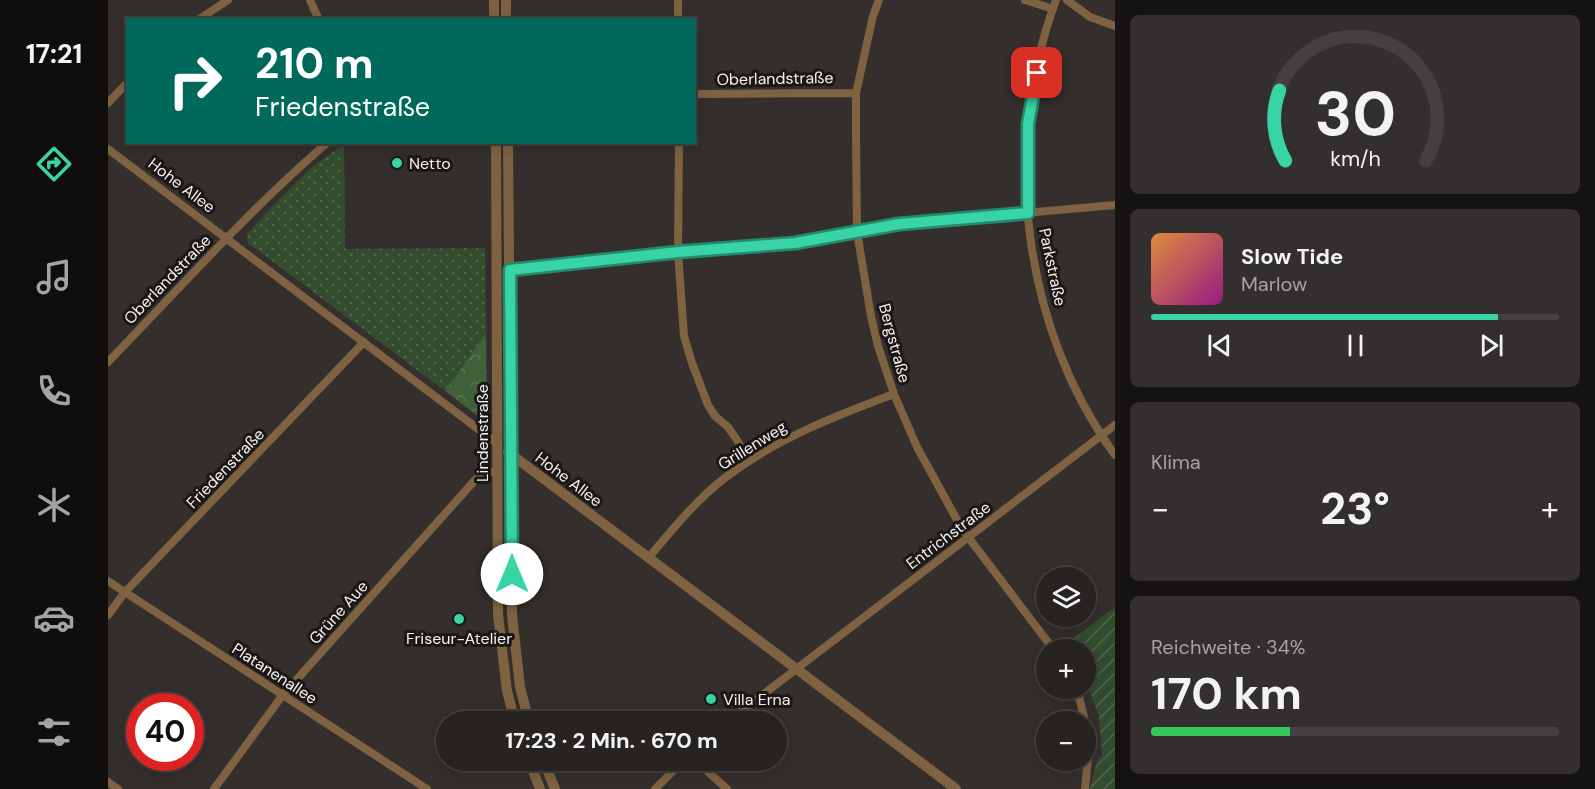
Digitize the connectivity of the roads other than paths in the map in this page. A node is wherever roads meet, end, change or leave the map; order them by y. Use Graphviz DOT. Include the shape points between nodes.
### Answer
graph roads {
  1 [pos="228,0"];
  2 [pos="310,0"];
  3 [pos="494,0"];
  4 [pos="506,0"];
  5 [pos="678,0"];
  6 [pos="879,0"];
  7 [pos="1025,0"];
  8 [pos="1067,0"];
  9 [pos="1054,4"];
  10 [pos="201,18"];
  11 [pos="318,18"];
  12 [pos="494,18"];
  13 [pos="506,18"];
  14 [pos="678,18"];
  15 [pos="1115,26"];
  16 [pos="126,84"];
  17 [pos="856,93"];
  18 [pos="696,94"];
  19 [pos="108,103"];
  20 [pos="326,144"];
  21 [pos="496,144"];
  22 [pos="508,144"];
  23 [pos="678,144"];
  24 [pos="108,149"];
  25 [pos="1115,205"];
  26 [pos="1028,213"];
  27 [pos="857,232"];
  28 [pos="227,237"];
  29 [pos="678,252"];
  30 [pos="510,270"];
  31 [pos="364,342"];
  32 [pos="108,362"];
  33 [pos="894,394"];
  34 [pos="1115,425"];
  35 [pos="1101,436"];
  36 [pos="498,444"];
  37 [pos="511,454"];
  38 [pos="1115,455"];
  39 [pos="749,461"];
  40 [pos="497,471"];
  41 [pos="968,538"];
  42 [pos="649,557"];
  43 [pos="108,581"];
  44 [pos="125,592"];
  45 [pos="108,615"];
  46 [pos="1046,639"];
  47 [pos="798,669"];
  48 [pos="282,696"];
  49 [pos="512,711"];
  50 [pos="526,711"];
  51 [pos="742,711"];
  52 [pos="533,771"];
  53 [pos="548,771"];
  54 [pos="673,771"];
  55 [pos="707,771"];
  56 [pos="1087,771"];
  57 [pos="108,782"];
  58 [pos="118,789"];
  59 [pos="214,789"];
  60 [pos="427,789"];
  61 [pos="540,789"];
  62 [pos="555,789"];
  63 [pos="655,789"];
  64 [pos="727,789"];
  65 [pos="956,789"];
  66 [pos="1085,789"];
  1 -- 10 [label="street"];
  2 -- 11 [label="street"];
  3 -- 12 [label="street"];
  4 -- 13 [label="street"];
  5 -- 14 [label="street"];
  6 -- 17 [label="street, Bergstraße"];
  7 -- 9 [label="street"];
  8 -- 15 [label="street" via="1090,16"];
  9 -- 26 [label="street, Parkstraße" via="1029,113"];
  16 -- 19 [label="street"];
  17 -- 18 [label="street, Oberlandstraße"];
  17 -- 27 [label="street, Bergstraße"];
  20 -- 28 [label="street, Oberlandstraße"];
  21 -- 36 [label="street, Lindenstraße"];
  22 -- 30 [label="street, Lindenstraße"];
  23 -- 29 [label="street"];
  24 -- 28 [label="street, Hohe Allee"];
  25 -- 26 [label="street"];
  26 -- 27 [label="street" via="910,223"];
  26 -- 35 [label="street, Parkstraße" via="1036,269 1050,323 1066,370"];
  27 -- 29 [label="street" via="795,243"];
  27 -- 33 [label="street, Bergstraße" via="871,316"];
  28 -- 31 [label="street, Hohe Allee"];
  28 -- 32 [label="street, Oberlandstraße"];
  29 -- 30 [label="street"];
  29 -- 39 [label="street" via="682,322 692,363 708,405 728,427"];
  30 -- 37 [label="street, Lindenstraße"];
  31 -- 36 [label="street, Hohe Allee"];
  31 -- 44 [label="street, Friedenstraße"];
  33 -- 39 [label="street, Grillenweg" via="818,423"];
  33 -- 41 [label="street, Bergstraße" via="917,447"];
  34 -- 35 [label="street, Entrichstraße"];
  35 -- 38 [label="street, Parkstraße"];
  35 -- 41 [label="street, Entrichstraße"];
  36 -- 37 [label="street, Hohe Allee"];
  36 -- 40 [label="street, Lindenstraße"];
  37 -- 42 [label="street, Hohe Allee"];
  37 -- 50 [label="street, Lindenstraße" via="512,615"];
  39 -- 42 [label="street, Grillenweg" via="681,519"];
  40 -- 48 [label="street, Grüne Aue" via="485,472 476,479"];
  40 -- 49 [label="street, Lindenstraße" via="498,615"];
  41 -- 46 [label="street, Bergstraße"];
  41 -- 47 [label="street, Entrichstraße"];
  42 -- 47 [label="street, Hohe Allee"];
  43 -- 44 [label="street, Platanenallee"];
  44 -- 45 [label="street, Friedenstraße"];
  44 -- 48 [label="street, Platanenallee"];
  47 -- 51 [label="street, Entrichstraße"];
  47 -- 65 [label="street, Hohe Allee"];
  48 -- 59 [label="street, Grüne Aue"];
  48 -- 60 [label="street, Platanenallee"];
  52 -- 61 [label="street"];
  53 -- 62 [label="street"];
  54 -- 63 [label="street"];
  55 -- 64 [label="street"];
  56 -- 66 [label="street"];
  57 -- 58 [label="street"];
}
